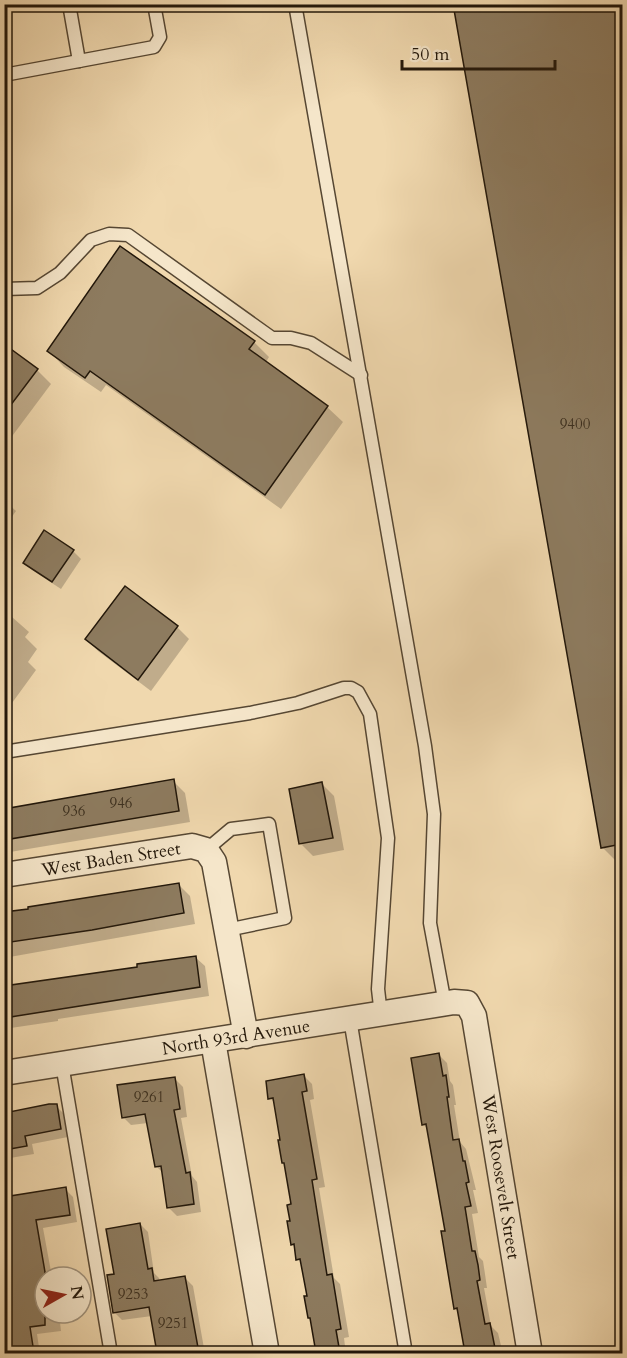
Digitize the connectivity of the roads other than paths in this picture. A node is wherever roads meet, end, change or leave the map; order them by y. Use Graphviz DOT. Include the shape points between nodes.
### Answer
graph roads {
  1 [pos="69,4"];
  2 [pos="154,4"];
  3 [pos="295,4"];
  4 [pos="79,61"];
  5 [pos="4,75"];
  6 [pos="4,289"];
  7 [pos="361,375"];
  8 [pos="4,752"];
  9 [pos="206,850"];
  10 [pos="4,875"];
  11 [pos="227,930"];
  12 [pos="456,1003"];
  13 [pos="381,1015"];
  14 [pos="350,1019"];
  15 [pos="246,1036"];
  16 [pos="213,1041"];
  17 [pos="62,1064"];
  18 [pos="4,1073"];
  19 [pos="111,1353"];
  20 [pos="267,1353"];
  21 [pos="406,1353"];
  22 [pos="530,1353"];
  1 -- 4 [label="lane"];
  2 -- 4 [label="lane" via="160,38 154,47"];
  3 -- 7 [label="lane"];
  4 -- 5 [label="lane"];
  6 -- 7 [label="lane" via="37,288 60,273 91,240 110,234 128,235 272,338 311,343"];
  7 -- 12 [label="lane" via="434,814 430,923"];
  8 -- 13 [label="lane" via="249,713 344,688 358,692 370,714 388,838 378,989"];
  9 -- 10 [label="street, West Baden Street" via="192,846"];
  9 -- 11 [label="street, West Baden Street" via="214,862"];
  9 -- 11 [label="lane" via="231,829 269,824 285,918"];
  11 -- 15 [label="street, West Baden Street"];
  12 -- 13 [label="street, North 93rd Avenue"];
  12 -- 22 [label="street, West Roosevelt Street" via="474,1016"];
  13 -- 14 [label="street, North 93rd Avenue"];
  14 -- 15 [label="street, North 93rd Avenue"];
  14 -- 21 [label="lane"];
  15 -- 16 [label="street, North 93rd Avenue"];
  16 -- 17 [label="street, North 93rd Avenue"];
  16 -- 20 [label="street"];
  17 -- 18 [label="street, North 93rd Avenue"];
  17 -- 19 [label="lane"];
}
